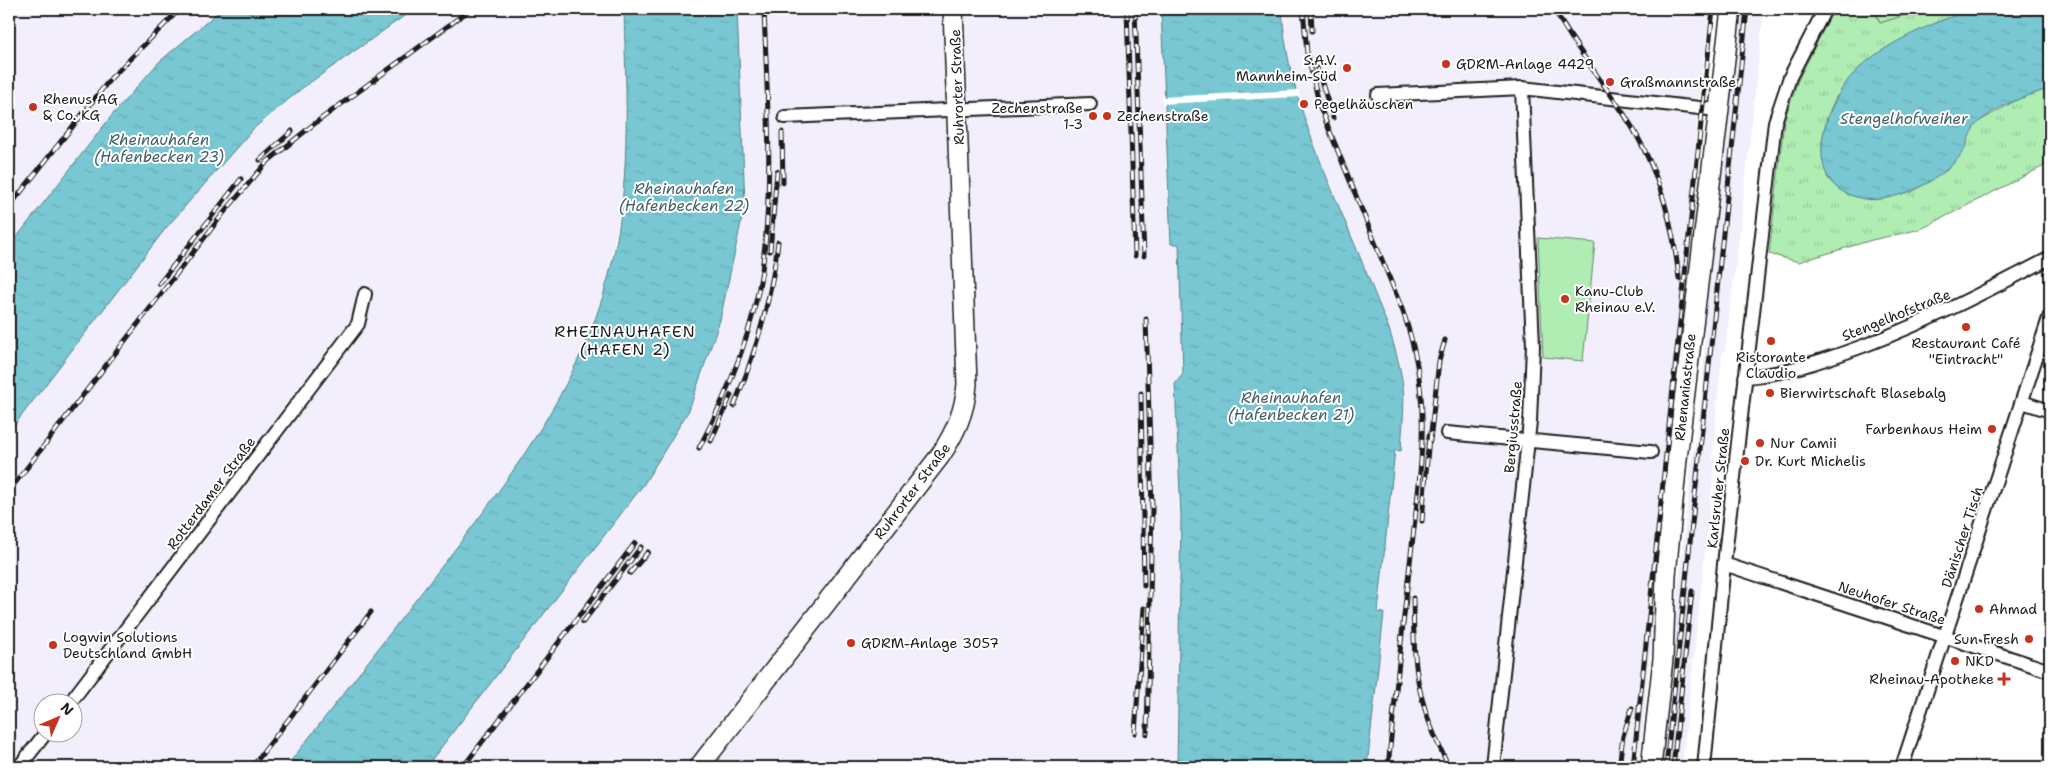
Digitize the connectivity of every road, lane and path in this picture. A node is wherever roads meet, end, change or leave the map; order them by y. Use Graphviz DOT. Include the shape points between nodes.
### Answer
graph roads {
  1 [pos="953,9"];
  2 [pos="1731,9"];
  3 [pos="1824,9"];
  4 [pos="1522,88"];
  5 [pos="1378,95"];
  6 [pos="1090,104"];
  7 [pos="958,110"];
  8 [pos="1717,110"];
  9 [pos="785,116"];
  10 [pos="2050,258"];
  11 [pos="365,294"];
  12 [pos="2050,316"];
  13 [pos="1745,377"];
  14 [pos="2022,402"];
  15 [pos="2050,411"];
  16 [pos="1447,433"];
  17 [pos="1528,442"];
  18 [pos="1651,452"];
  19 [pos="1724,564"];
  20 [pos="1945,637"];
  21 [pos="2050,671"];
  22 [pos="76,694"];
  23 [pos="37,744"];
  24 [pos="19,767"];
  25 [pos="699,767"];
  26 [pos="1493,767"];
  27 [pos="1651,767"];
  28 [pos="1704,767"];
  29 [pos="1902,767"];
  1 -- 7 [label="street, Ruhrorter Straße"];
  2 -- 8 [label="street, Rhenaniastraße"];
  3 -- 13 [label="street, Karlsruher Straße" via="1790,77 1775,122"];
  4 -- 5 [label="street"];
  4 -- 8 [label="street"];
  4 -- 17 [label="street, Bergiusstraße" via="1533,346"];
  6 -- 7 [label="street"];
  7 -- 9 [label="street"];
  7 -- 25 [label="street, Ruhrorter Straße" via="967,384 958,424 940,456"];
  8 -- 27 [label="street, Rhenaniastraße" via="1672,508 1663,659"];
  10 -- 13 [label="street, Stengelhofstraße" via="1971,300 1876,342 1803,367"];
  11 -- 22 [label="street, Rotterdamer Straße" via="358,324"];
  12 -- 14 [label="street, Dänischer Tisch"];
  13 -- 19 [label="street, Karlsruher Straße"];
  14 -- 15 [label="street"];
  14 -- 20 [label="street, Dänischer Tisch"];
  16 -- 17 [label="street"];
  17 -- 18 [label="street"];
  17 -- 26 [label="street, Bergiusstraße"];
  19 -- 20 [label="street, Neuhofer Straße"];
  19 -- 28 [label="street, Karlsruher Straße"];
  20 -- 21 [label="street, Neuhofer Straße"];
  20 -- 29 [label="street, Dänischer Tisch"];
  23 -- 24 [label="street"];
}
